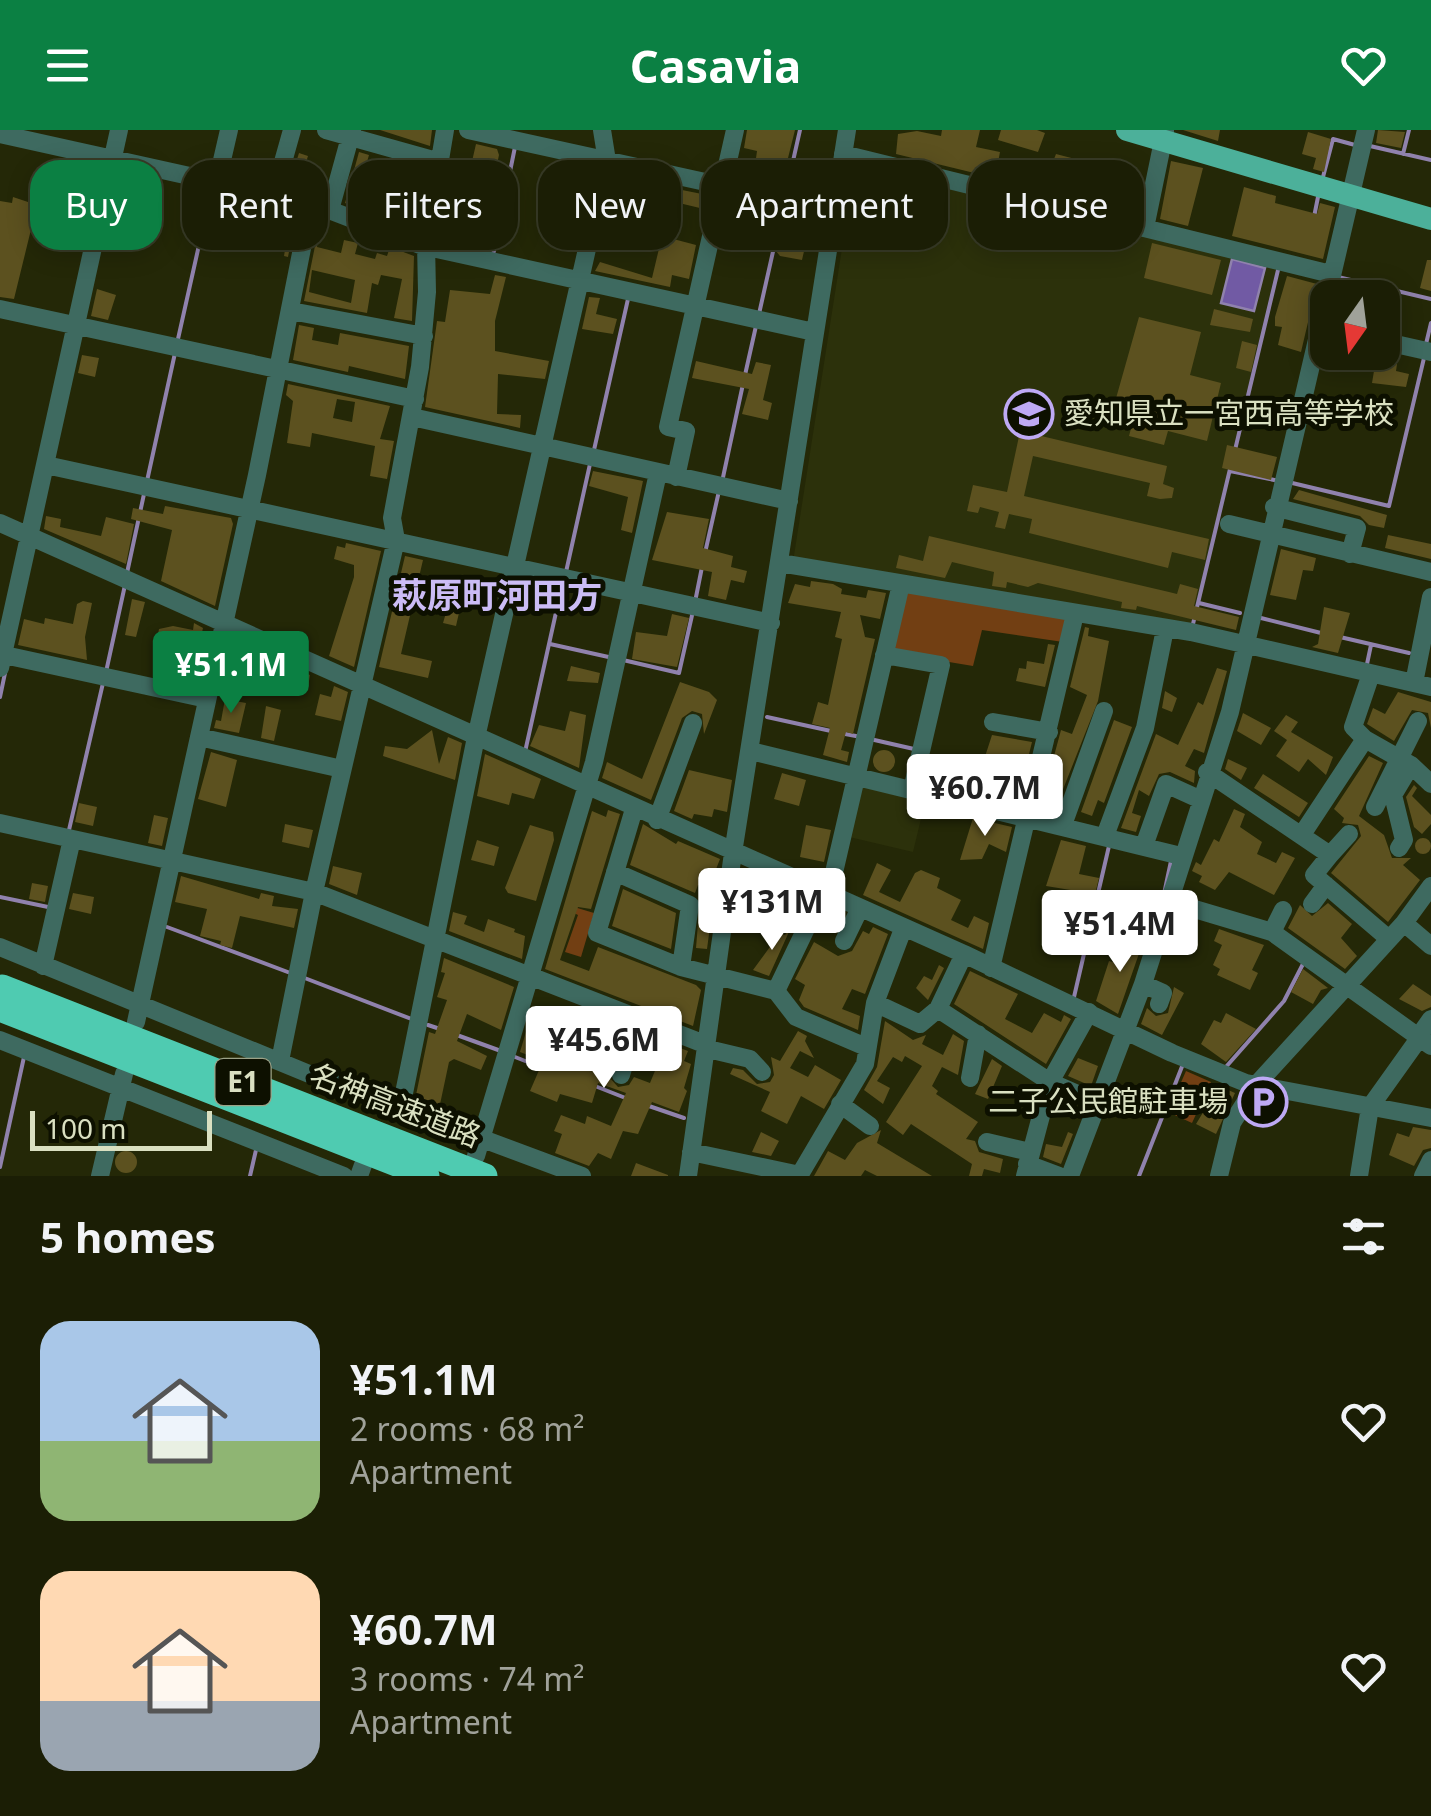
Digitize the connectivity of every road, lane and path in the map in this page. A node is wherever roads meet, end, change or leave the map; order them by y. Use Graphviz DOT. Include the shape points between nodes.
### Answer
graph roads {
  1 [pos="119,130"];
  2 [pos="230,130"];
  3 [pos="292,130"];
  4 [pos="326,130"];
  5 [pos="446,130"];
  6 [pos="468,130"];
  7 [pos="602,130"];
  8 [pos="735,130"];
  9 [pos="847,130"];
  10 [pos="1127,130"];
  11 [pos="1366,130"];
  12 [pos="8,133"];
  13 [pos="351,133"];
  14 [pos="511,135"];
  15 [pos="1164,135"];
  16 [pos="843,154"];
  17 [pos="113,159"];
  18 [pos="222,160"];
  19 [pos="284,160"];
  20 [pos="434,160"];
  21 [pos="440,160"];
  22 [pos="603,160"];
  23 [pos="607,160"];
  24 [pos="729,160"];
  25 [pos="842,160"];
  26 [pos="182,174"];
  27 [pos="1352,195"];
  28 [pos="330,210"];
  29 [pos="348,217"];
  30 [pos="1431,218"];
  31 [pos="1145,228"];
  32 [pos="302,250"];
  33 [pos="428,250"];
  34 [pos="446,250"];
  35 [pos="587,250"];
  36 [pos="709,250"];
  37 [pos="827,250"];
  38 [pos="1331,274"];
  39 [pos="580,280"];
  40 [pos="1330,280"];
  41 [pos="696,306"];
  42 [pos="0,309"];
  43 [pos="291,310"];
  44 [pos="76,326"];
  45 [pos="814,332"];
  46 [pos="424,336"];
  47 [pos="1400,345"];
  48 [pos="1431,352"];
  49 [pos="1311,370"];
  50 [pos="280,372"];
  51 [pos="414,408"];
  52 [pos="542,446"];
  53 [pos="46,465"];
  54 [pos="667,475"];
  55 [pos="789,501"];
  56 [pos="249,507"];
  57 [pos="1274,507"];
  58 [pos="0,523"];
  59 [pos="1229,524"];
  60 [pos="1268,535"];
  61 [pos="30,536"];
  62 [pos="396,540"];
  63 [pos="1350,554"];
  64 [pos="780,563"];
  65 [pos="516,567"];
  66 [pos="1431,572"];
  67 [pos="901,584"];
  68 [pos="632,593"];
  69 [pos="1431,597"];
  70 [pos="1075,614"];
  71 [pos="223,622"];
  72 [pos="771,623"];
  73 [pos="1165,630"];
  74 [pos="1244,644"];
  75 [pos="884,654"];
  76 [pos="1,659"];
  77 [pos="1371,674"];
  78 [pos="361,684"];
  79 [pos="1422,685"];
  80 [pos="207,699"];
  81 [pos="1104,711"];
  82 [pos="1418,721"];
  83 [pos="993,722"];
  84 [pos="693,723"];
  85 [pos="1049,732"];
  86 [pos="199,736"];
  87 [pos="477,737"];
  88 [pos="1364,739"];
  89 [pos="750,751"];
  90 [pos="1406,762"];
  91 [pos="342,769"];
  92 [pos="1208,772"];
  93 [pos="855,776"];
  94 [pos="1431,784"];
  95 [pos="586,786"];
  96 [pos="912,790"];
  97 [pos="1199,799"];
  98 [pos="1375,807"];
  99 [pos="634,809"];
  100 [pos="1028,817"];
  101 [pos="658,820"];
  102 [pos="0,824"];
  103 [pos="1063,825"];
  104 [pos="1303,834"];
  105 [pos="1349,834"];
  106 [pos="1105,836"];
  107 [pos="72,839"];
  108 [pos="1144,846"];
  109 [pos="1399,848"];
  110 [pos="733,853"];
  111 [pos="1330,855"];
  112 [pos="1181,856"];
  113 [pos="171,861"];
  114 [pos="615,872"];
  115 [pos="1326,885"];
  116 [pos="1431,886"];
  117 [pos="314,892"];
  118 [pos="826,894"];
  119 [pos="1168,902"];
  120 [pos="1312,904"];
  121 [pos="859,910"];
  122 [pos="1282,910"];
  123 [pos="1404,922"];
  124 [pos="903,929"];
  125 [pos="1272,932"];
  126 [pos="1389,938"];
  127 [pos="438,940"];
  128 [pos="844,941"];
  129 [pos="1431,946"];
  130 [pos="0,947"];
  131 [pos="964,954"];
  132 [pos="43,966"];
  133 [pos="681,966"];
  134 [pos="991,968"];
  135 [pos="528,975"];
  136 [pos="715,977"];
  137 [pos="1349,983"];
  138 [pos="1143,984"];
  139 [pos="776,991"];
  140 [pos="1,998"];
  141 [pos="875,1003"];
  142 [pos="1159,1004"];
  143 [pos="938,1009"];
  144 [pos="1090,1012"];
  145 [pos="138,1014"];
  146 [pos="638,1019"];
  147 [pos="1126,1031"];
  148 [pos="1427,1031"];
  149 [pos="978,1034"];
  150 [pos="0,1040"];
  151 [pos="708,1047"];
  152 [pos="866,1047"];
  153 [pos="280,1061"];
  154 [pos="762,1072"];
  155 [pos="621,1074"];
  156 [pos="970,1078"];
  157 [pos="122,1080"];
  158 [pos="1050,1082"];
  159 [pos="1257,1084"];
  160 [pos="1098,1103"];
  161 [pos="840,1104"];
  162 [pos="1370,1107"];
  163 [pos="401,1108"];
  164 [pos="1431,1118"];
  165 [pos="870,1126"];
  166 [pos="987,1142"];
  167 [pos="691,1152"];
  168 [pos="480,1156"];
  169 [pos="1431,1160"];
  170 [pos="1027,1164"];
  171 [pos="349,1172"];
  172 [pos="100,1176"];
  173 [pos="428,1176"];
  174 [pos="582,1176"];
  175 [pos="688,1176"];
  176 [pos="799,1176"];
  177 [pos="1059,1176"];
  178 [pos="1070,1176"];
  179 [pos="1219,1176"];
  180 [pos="1359,1176"];
  181 [pos="1422,1176"];
  1 -- 17 [label="street"];
  2 -- 18 [label="street"];
  3 -- 19 [label="street"];
  4 -- 13 [label="street"];
  5 -- 21 [label="street"];
  6 -- 14 [label="street"];
  7 -- 23 [label="street"];
  8 -- 24 [label="street"];
  9 -- 16 [label="street"];
  10 -- 15 [label="main road"];
  11 -- 27 [label="street"];
  12 -- 17 [label="street"];
  13 -- 20 [label="street"];
  13 -- 28 [label="street"];
  14 -- 22 [label="street"];
  15 -- 27 [label="main road"];
  15 -- 31 [label="street"];
  16 -- 25 [label="street"];
  16 -- 31 [label="street"];
  17 -- 26 [label="street"];
  17 -- 44 [label="street"];
  27 -- 30 [label="main road"];
  27 -- 38 [label="street"];
  28 -- 29 [label="street"];
  31 -- 38 [label="street"];
  32 -- 43 [label="street"];
  33 -- 46 [label="street"];
  34 -- 39 [label="street"];
  35 -- 39 [label="street"];
  36 -- 41 [label="street"];
  37 -- 45 [label="street"];
  38 -- 40 [label="street"];
  39 -- 41 [label="street"];
  39 -- 52 [label="street"];
  41 -- 45 [label="street"];
  41 -- 54 [label="street" via="668,427 686,431"];
  42 -- 44 [label="street"];
  43 -- 46 [label="street"];
  43 -- 50 [label="street"];
  44 -- 50 [label="street"];
  44 -- 53 [label="street"];
  45 -- 55 [label="street"];
  46 -- 51 [label="street"];
  47 -- 48 [label="street"];
  49 -- 57 [label="street"];
  50 -- 51 [label="street"];
  50 -- 56 [label="street"];
  51 -- 52 [label="street"];
  51 -- 62 [label="street" via="392,518"];
  52 -- 54 [label="street"];
  52 -- 65 [label="street"];
  53 -- 56 [label="street"];
  53 -- 61 [label="street"];
  54 -- 55 [label="street"];
  54 -- 68 [label="street"];
  55 -- 64 [label="street"];
  56 -- 62 [label="street"];
  56 -- 71 [label="street"];
  57 -- 60 [label="street"];
  57 -- 63 [label="street" via="1358,528"];
  58 -- 61 [label="street"];
  59 -- 60 [label="street"];
  60 -- 63 [label="street"];
  60 -- 74 [label="street"];
  61 -- 71 [label="street"];
  61 -- 76 [label="street"];
  62 -- 65 [label="street"];
  62 -- 78 [label="street"];
  63 -- 66 [label="street"];
  64 -- 67 [label="street"];
  64 -- 72 [label="street"];
  65 -- 68 [label="street"];
  65 -- 87 [label="street"];
  67 -- 70 [label="street"];
  67 -- 75 [label="street"];
  68 -- 72 [label="street"];
  68 -- 95 [label="street"];
  69 -- 79 [label="street"];
  70 -- 73 [label="street"];
  70 -- 85 [label="street"];
  71 -- 78 [label="street"];
  71 -- 80 [label="street"];
  72 -- 89 [label="street"];
  73 -- 74 [label="street"];
  73 -- 106 [label="street" via="1146,728"];
  74 -- 77 [label="street"];
  74 -- 92 [label="street"];
  75 -- 93 [label="street"];
  75 -- 96 [label="street" via="941,665 931,756"];
  76 -- 80 [label="street"];
  77 -- 79 [label="street"];
  77 -- 88 [label="street" via="1353,726"];
  78 -- 87 [label="street"];
  78 -- 91 [label="street"];
  80 -- 86 [label="street"];
  81 -- 103 [label="street"];
  82 -- 90 [label="street"];
  83 -- 85 [label="street"];
  84 -- 101 [label="street"];
  85 -- 100 [label="street"];
  86 -- 91 [label="street"];
  86 -- 113 [label="street"];
  87 -- 95 [label="street"];
  87 -- 127 [label="street"];
  88 -- 90 [label="street"];
  88 -- 104 [label="street"];
  89 -- 93 [label="street"];
  89 -- 110 [label="street"];
  90 -- 94 [label="street"];
  90 -- 98 [label="street"];
  90 -- 109 [label="street" via="1392,795 1404,840"];
  91 -- 117 [label="street"];
  92 -- 97 [label="street"];
  92 -- 104 [label="street"];
  93 -- 96 [label="street"];
  93 -- 118 [label="street"];
  95 -- 99 [label="street"];
  95 -- 135 [label="street"];
  96 -- 100 [label="street"];
  97 -- 108 [label="street" via="1166,784"];
  97 -- 112 [label="street"];
  99 -- 101 [label="street"];
  99 -- 114 [label="street"];
  100 -- 103 [label="street"];
  100 -- 134 [label="street"];
  101 -- 110 [label="street"];
  102 -- 107 [label="street"];
  103 -- 106 [label="street"];
  104 -- 111 [label="street"];
  105 -- 111 [label="street"];
  106 -- 108 [label="street"];
  107 -- 113 [label="street"];
  107 -- 132 [label="street"];
  108 -- 112 [label="street"];
  110 -- 118 [label="street"];
  110 -- 136 [label="street"];
  111 -- 115 [label="street" via="1314,875"];
  112 -- 119 [label="street"];
  113 -- 117 [label="street"];
  113 -- 145 [label="street"];
  114 -- 133 [label="street" via="690,906"];
  114 -- 133 [label="street" via="598,933"];
  115 -- 120 [label="street"];
  115 -- 126 [label="street"];
  116 -- 123 [label="street"];
  117 -- 127 [label="street"];
  117 -- 153 [label="street"];
  118 -- 121 [label="street"];
  118 -- 139 [label="street"];
  119 -- 125 [label="street"];
  119 -- 138 [label="street"];
  121 -- 124 [label="street"];
  121 -- 128 [label="street"];
  122 -- 125 [label="street"];
  123 -- 126 [label="street"];
  123 -- 129 [label="street"];
  124 -- 131 [label="street"];
  124 -- 141 [label="street"];
  125 -- 137 [label="street"];
  126 -- 137 [label="street"];
  127 -- 135 [label="street"];
  127 -- 163 [label="street"];
  130 -- 132 [label="street"];
  131 -- 134 [label="street"];
  131 -- 143 [label="street"];
  132 -- 145 [label="street"];
  133 -- 136 [label="street"];
  134 -- 144 [label="street"];
  135 -- 146 [label="street"];
  135 -- 168 [label="street"];
  136 -- 139 [label="street"];
  136 -- 151 [label="street"];
  137 -- 148 [label="street"];
  137 -- 159 [label="street"];
  138 -- 142 [label="street" via="1163,992"];
  138 -- 147 [label="street"];
  139 -- 152 [label="street" via="796,1017"];
  140 -- 168 [label="highway, 名神高速道路 / E1, bridge"];
  140 -- 173 [label="highway, 名神高速道路 / E1, bridge"];
  141 -- 143 [label="street" via="920,1024"];
  141 -- 152 [label="street"];
  143 -- 149 [label="street"];
  144 -- 147 [label="street"];
  144 -- 158 [label="street"];
  145 -- 153 [label="street"];
  146 -- 151 [label="street"];
  146 -- 155 [label="street"];
  147 -- 159 [label="street"];
  147 -- 160 [label="street"];
  148 -- 162 [label="street"];
  149 -- 156 [label="street"];
  149 -- 158 [label="street"];
  150 -- 157 [label="street"];
  151 -- 154 [label="street" via="750,1059"];
  151 -- 167 [label="street"];
  152 -- 161 [label="street" via="865,1064"];
  153 -- 163 [label="street" via="374,1108"];
  157 -- 171 [label="street"];
  157 -- 172 [label="street"];
  158 -- 160 [label="street"];
  158 -- 170 [label="street"];
  159 -- 162 [label="street"];
  159 -- 179 [label="street" via="1232,1122"];
  160 -- 178 [label="street"];
  161 -- 165 [label="street"];
  161 -- 176 [label="street"];
  162 -- 164 [label="street"];
  162 -- 180 [label="street"];
  163 -- 168 [label="street"];
  166 -- 170 [label="street"];
  167 -- 175 [label="street"];
  167 -- 176 [label="street"];
  168 -- 174 [label="street"];
  169 -- 181 [label="street"];
  170 -- 177 [label="street"];
}
